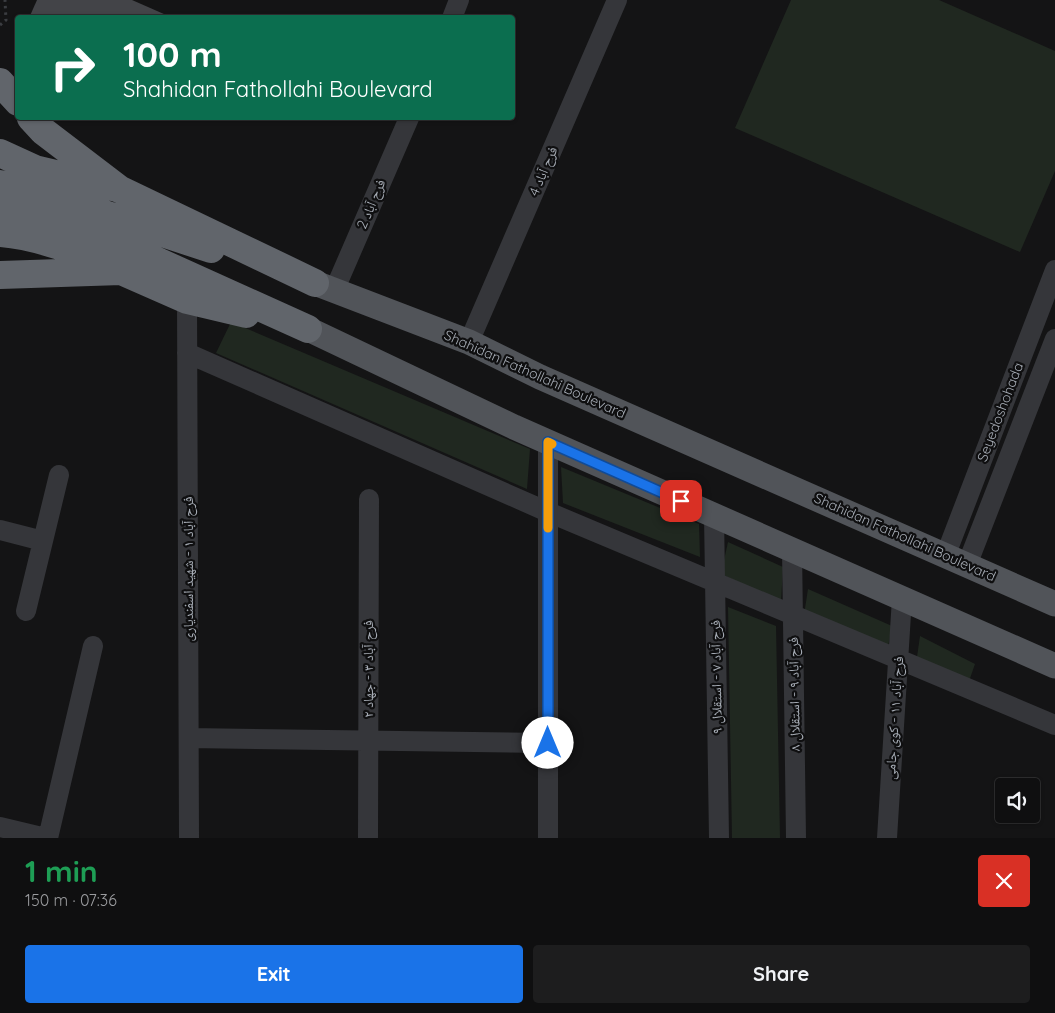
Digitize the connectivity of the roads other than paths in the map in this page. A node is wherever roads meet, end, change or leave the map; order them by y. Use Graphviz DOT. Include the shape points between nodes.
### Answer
graph roads {
  1 [pos="460,0"];
  2 [pos="617,0"];
  3 [pos="453,15"];
  4 [pos="0,82"];
  5 [pos="15,99"];
  6 [pos="34,120"];
  7 [pos="407,120"];
  8 [pos="0,153"];
  9 [pos="0,184"];
  10 [pos="119,189"];
  11 [pos="0,208"];
  12 [pos="0,233"];
  13 [pos="1055,270"];
  14 [pos="121,271"];
  15 [pos="0,275"];
  16 [pos="324,287"];
  17 [pos="187,300"];
  18 [pos="308,329"];
  19 [pos="1055,338"];
  20 [pos="469,342"];
  21 [pos="187,353"];
  22 [pos="548,442"];
  23 [pos="58,475"];
  24 [pos="369,499"];
  25 [pos="963,509"];
  26 [pos="548,512"];
  27 [pos="714,515"];
  28 [pos="986,517"];
  29 [pos="0,530"];
  30 [pos="43,541"];
  31 [pos="792,550"];
  32 [pos="956,560"];
  33 [pos="715,581"];
  34 [pos="902,598"];
  35 [pos="1055,604"];
  36 [pos="26,611"];
  37 [pos="793,613"];
  38 [pos="93,646"];
  39 [pos="898,660"];
  40 [pos="1055,666"];
  41 [pos="1055,725"];
  42 [pos="189,738"];
  43 [pos="368,741"];
  44 [pos="548,743"];
  45 [pos="0,827"];
  46 [pos="47,838"];
  47 [pos="189,838"];
  48 [pos="368,838"];
  49 [pos="548,838"];
  50 [pos="719,838"];
  51 [pos="796,838"];
  52 [pos="887,838"];
  1 -- 3 [label="street"];
  2 -- 20 [label="street, فرح آباد 4"];
  4 -- 5 [label="highway"];
  6 -- 10 [label="highway, Shahidan Fathollahi Boulevard" via="43,131"];
  7 -- 16 [label="street, فرح آباد 2"];
  8 -- 10 [label="highway" via="35,169"];
  9 -- 16 [label="highway" via="59,199"];
  10 -- 16 [label="highway, Shahidan Fathollahi Boulevard"];
  11 -- 18 [label="highway" via="124,246"];
  12 -- 14 [label="highway" via="81,253"];
  13 -- 25 [label="street, Seyedoshohada"];
  14 -- 15 [label="highway"];
  14 -- 17 [label="highway"];
  16 -- 20 [label="main road, Shahidan Fathollahi Boulevard"];
  17 -- 18 [label="highway"];
  17 -- 21 [label="street, فرح آباد ۱ - شهید اسفندیاری"];
  18 -- 22 [label="main road"];
  19 -- 28 [label="street, Seyedoshohada"];
  20 -- 32 [label="main road, Shahidan Fathollahi Boulevard" via="540,377"];
  21 -- 26 [label="street"];
  21 -- 42 [label="street, فرح آباد ۱ - شهید اسفندیاری"];
  22 -- 26 [label="street"];
  22 -- 27 [label="main road"];
  23 -- 30 [label="street"];
  24 -- 43 [label="street, فرح آباد ۳ - جهاد ۲"];
  25 -- 28 [label="street"];
  25 -- 32 [label="street, Seyedoshohada"];
  26 -- 33 [label="street"];
  26 -- 44 [label="street"];
  27 -- 31 [label="main road"];
  27 -- 33 [label="street, فرح آباد ۷ - استقلال ۹"];
  28 -- 32 [label="street, Seyedoshohada"];
  29 -- 30 [label="street"];
  30 -- 36 [label="street"];
  31 -- 34 [label="main road"];
  31 -- 37 [label="street, فرح آباد ۹ - استقلال ۸"];
  32 -- 35 [label="main road, Shahidan Fathollahi Boulevard"];
  33 -- 37 [label="street"];
  33 -- 50 [label="street, فرح آباد ۷ - استقلال ۹"];
  34 -- 39 [label="street, فرح آباد ۱۱ - کوی جامی"];
  34 -- 40 [label="main road"];
  37 -- 39 [label="street"];
  37 -- 51 [label="street, فرح آباد ۹ - استقلال ۸"];
  38 -- 46 [label="street"];
  39 -- 41 [label="street"];
  39 -- 52 [label="street, فرح آباد ۱۱ - کوی جامی"];
  42 -- 43 [label="street"];
  42 -- 47 [label="street, فرح آباد ۱ - شهید اسفندیاری"];
  43 -- 44 [label="street"];
  43 -- 48 [label="street, فرح آباد ۳ - جهاد ۲"];
  44 -- 49 [label="street"];
  45 -- 46 [label="street"];
}
